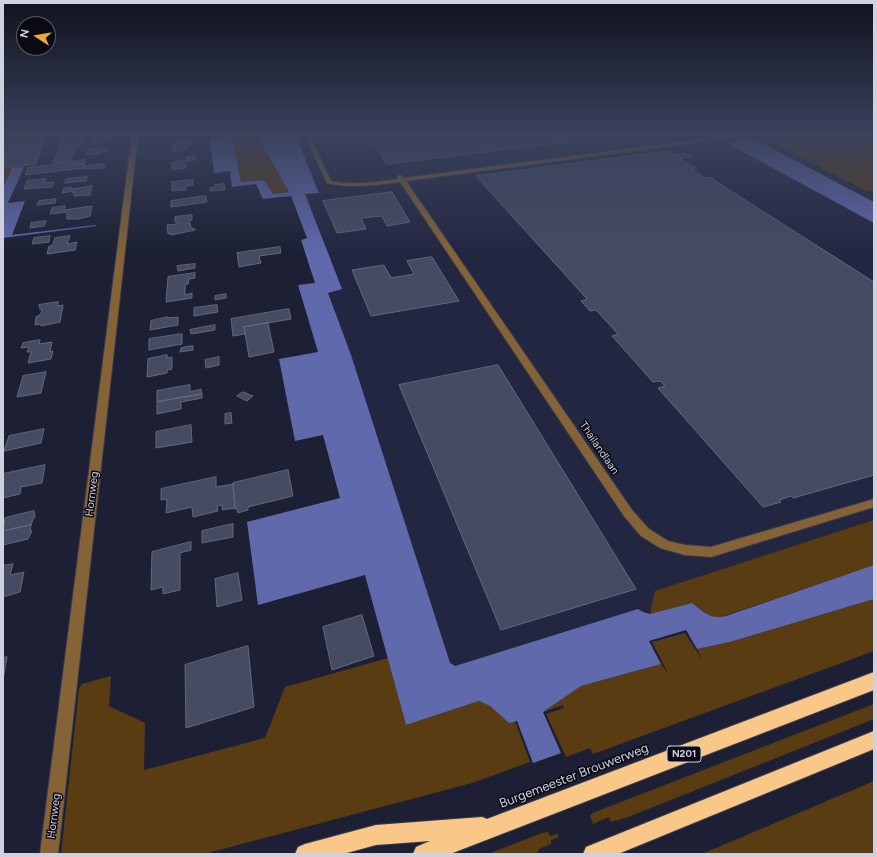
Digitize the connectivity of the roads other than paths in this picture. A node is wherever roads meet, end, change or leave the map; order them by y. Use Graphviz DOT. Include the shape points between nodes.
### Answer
graph roads {
  1 [pos="130,174"];
  2 [pos="325,174"];
  3 [pos="439,174"];
  4 [pos="402,178"];
  5 [pos="874,503"];
  6 [pos="874,681"];
  7 [pos="874,740"];
  8 [pos="495,826"];
  9 [pos="49,854"];
  10 [pos="305,854"];
  11 [pos="423,854"];
  12 [pos="593,854"];
  1 -- 9 [label="street, Hornweg"];
  2 -- 4 [label="street" via="329,182 341,185 372,184"];
  3 -- 4 [label="street"];
  4 -- 5 [label="street, Thailandlaan" via="628,513 639,528 651,537 679,549 711,552"];
  6 -- 8 [label="highway, Burgemeester Brouwerweg / N201"];
  7 -- 12 [label="highway"];
  8 -- 10 [label="highway, N201" via="376,835"];
  8 -- 11 [label="highway, Burgemeester Brouwerweg / N201"];
}
